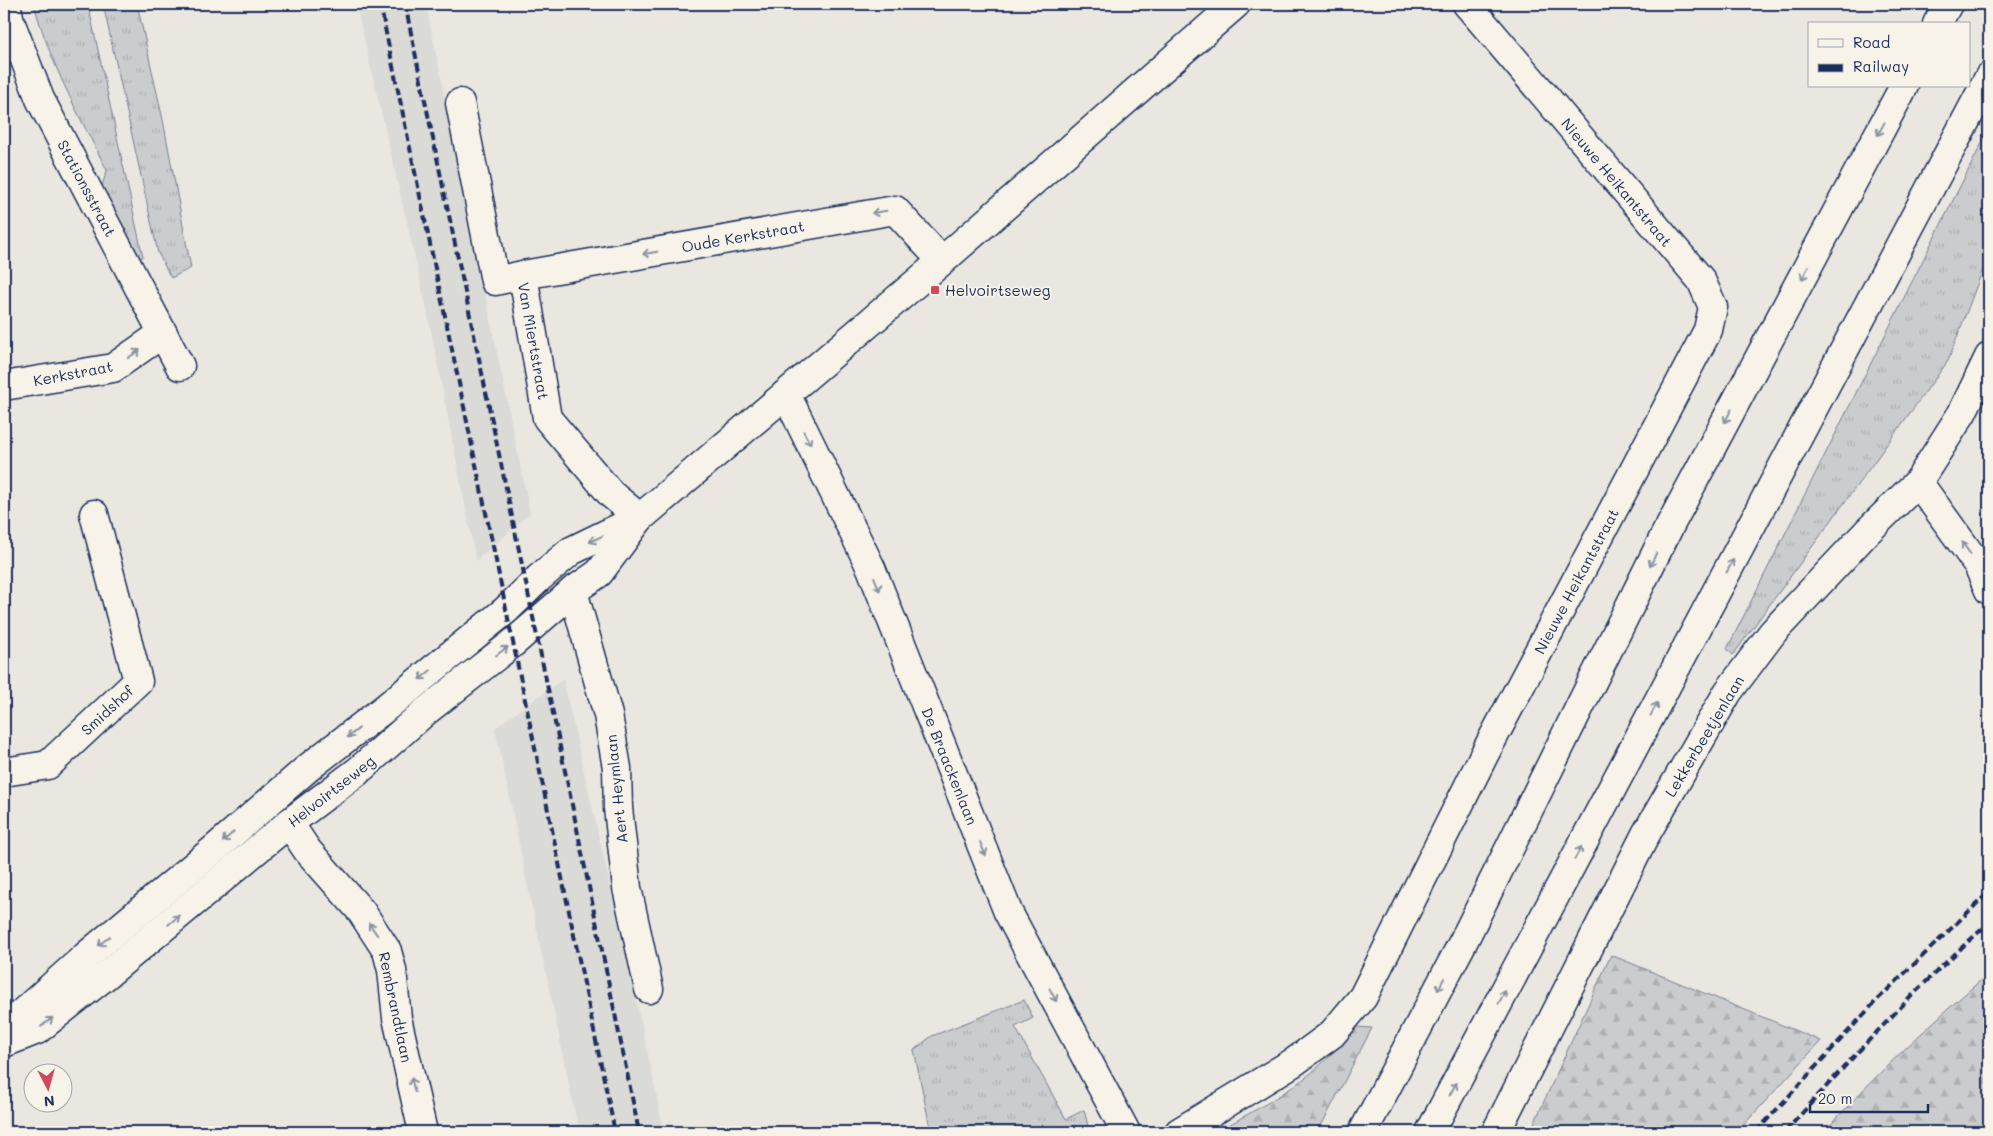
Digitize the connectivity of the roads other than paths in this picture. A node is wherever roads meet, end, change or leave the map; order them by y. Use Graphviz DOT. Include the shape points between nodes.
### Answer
graph roads {
  1 [pos="6,4"];
  2 [pos="1236,4"];
  3 [pos="1467,4"];
  4 [pos="1948,4"];
  5 [pos="1938,22"];
  6 [pos="1989,77"];
  7 [pos="1903,88"];
  8 [pos="460,103"];
  9 [pos="942,261"];
  10 [pos="523,275"];
  11 [pos="163,333"];
  12 [pos="1989,357"];
  13 [pos="180,366"];
  14 [pos="4,386"];
  15 [pos="786,394"];
  16 [pos="1918,482"];
  17 [pos="94,514"];
  18 [pos="640,518"];
  19 [pos="573,590"];
  20 [pos="1989,590"];
  21 [pos="4,772"];
  22 [pos="290,823"];
  23 [pos="650,989"];
  24 [pos="4,1039"];
  25 [pos="4,1043"];
  26 [pos="423,1132"];
  27 [pos="1126,1132"];
  28 [pos="1179,1132"];
  29 [pos="1363,1132"];
  30 [pos="1430,1132"];
  31 [pos="1496,1132"];
  1 -- 11 [label="main road, Stationsstraat" via="40,99"];
  2 -- 9 [label="main road, Helvoirtseweg"];
  3 -- 28 [label="main road, Nieuwe Heikantstraat" via="1701,280 1713,307 1708,330 1489,746 1363,996 1332,1034 1294,1062"];
  4 -- 5 [label="main road"];
  30 -- 6 [label="main road, one-way"];
  7 -- 29 [label="main road, one-way" via="1667,531 1464,940"];
  8 -- 10 [label="main road, Van Miertstraat" via="495,280"];
  9 -- 10 [label="main road, Oude Kerkstraat, one-way" via="895,210"];
  9 -- 15 [label="main road, Helvoirtseweg"];
  10 -- 18 [label="main road, Van Miertstraat" via="547,418 611,494"];
  11 -- 13 [label="main road, Stationsstraat"];
  14 -- 11 [label="main road, Kerkstraat, one-way" via="113,368"];
  12 -- 16 [label="main road, Lekkerbeetjenlaan" via="1962,413"];
  15 -- 18 [label="main road, Helvoirtseweg"];
  15 -- 27 [label="main road, De Braackenlaan, one-way" via="871,568 1008,912"];
  20 -- 16 [label="main road, one-way" via="1978,565"];
  16 -- 31 [label="main road, Lekkerbeetjenlaan" via="1773,632 1728,692 1646,834"];
  17 -- 21 [label="main road, Smidshof" via="138,681 48,765"];
  18 -- 19 [label="main road, Helvoirtseweg" via="599,573"];
  18 -- 24 [label="main road, Helvoirtseweg, one-way" via="571,551 506,610 308,767 86,956 22,1013"];
  22 -- 19 [label="main road, Helvoirtseweg, one-way" via="358,771"];
  19 -- 23 [label="main road, Aert Heymlaan" via="608,715 617,768 627,888"];
  25 -- 22 [label="main road, Helvoirtseweg, one-way" via="37,1030"];
  26 -- 22 [label="main road, Rembrandtlaan, one-way" via="397,1018 387,951 360,911 307,850"];
}
